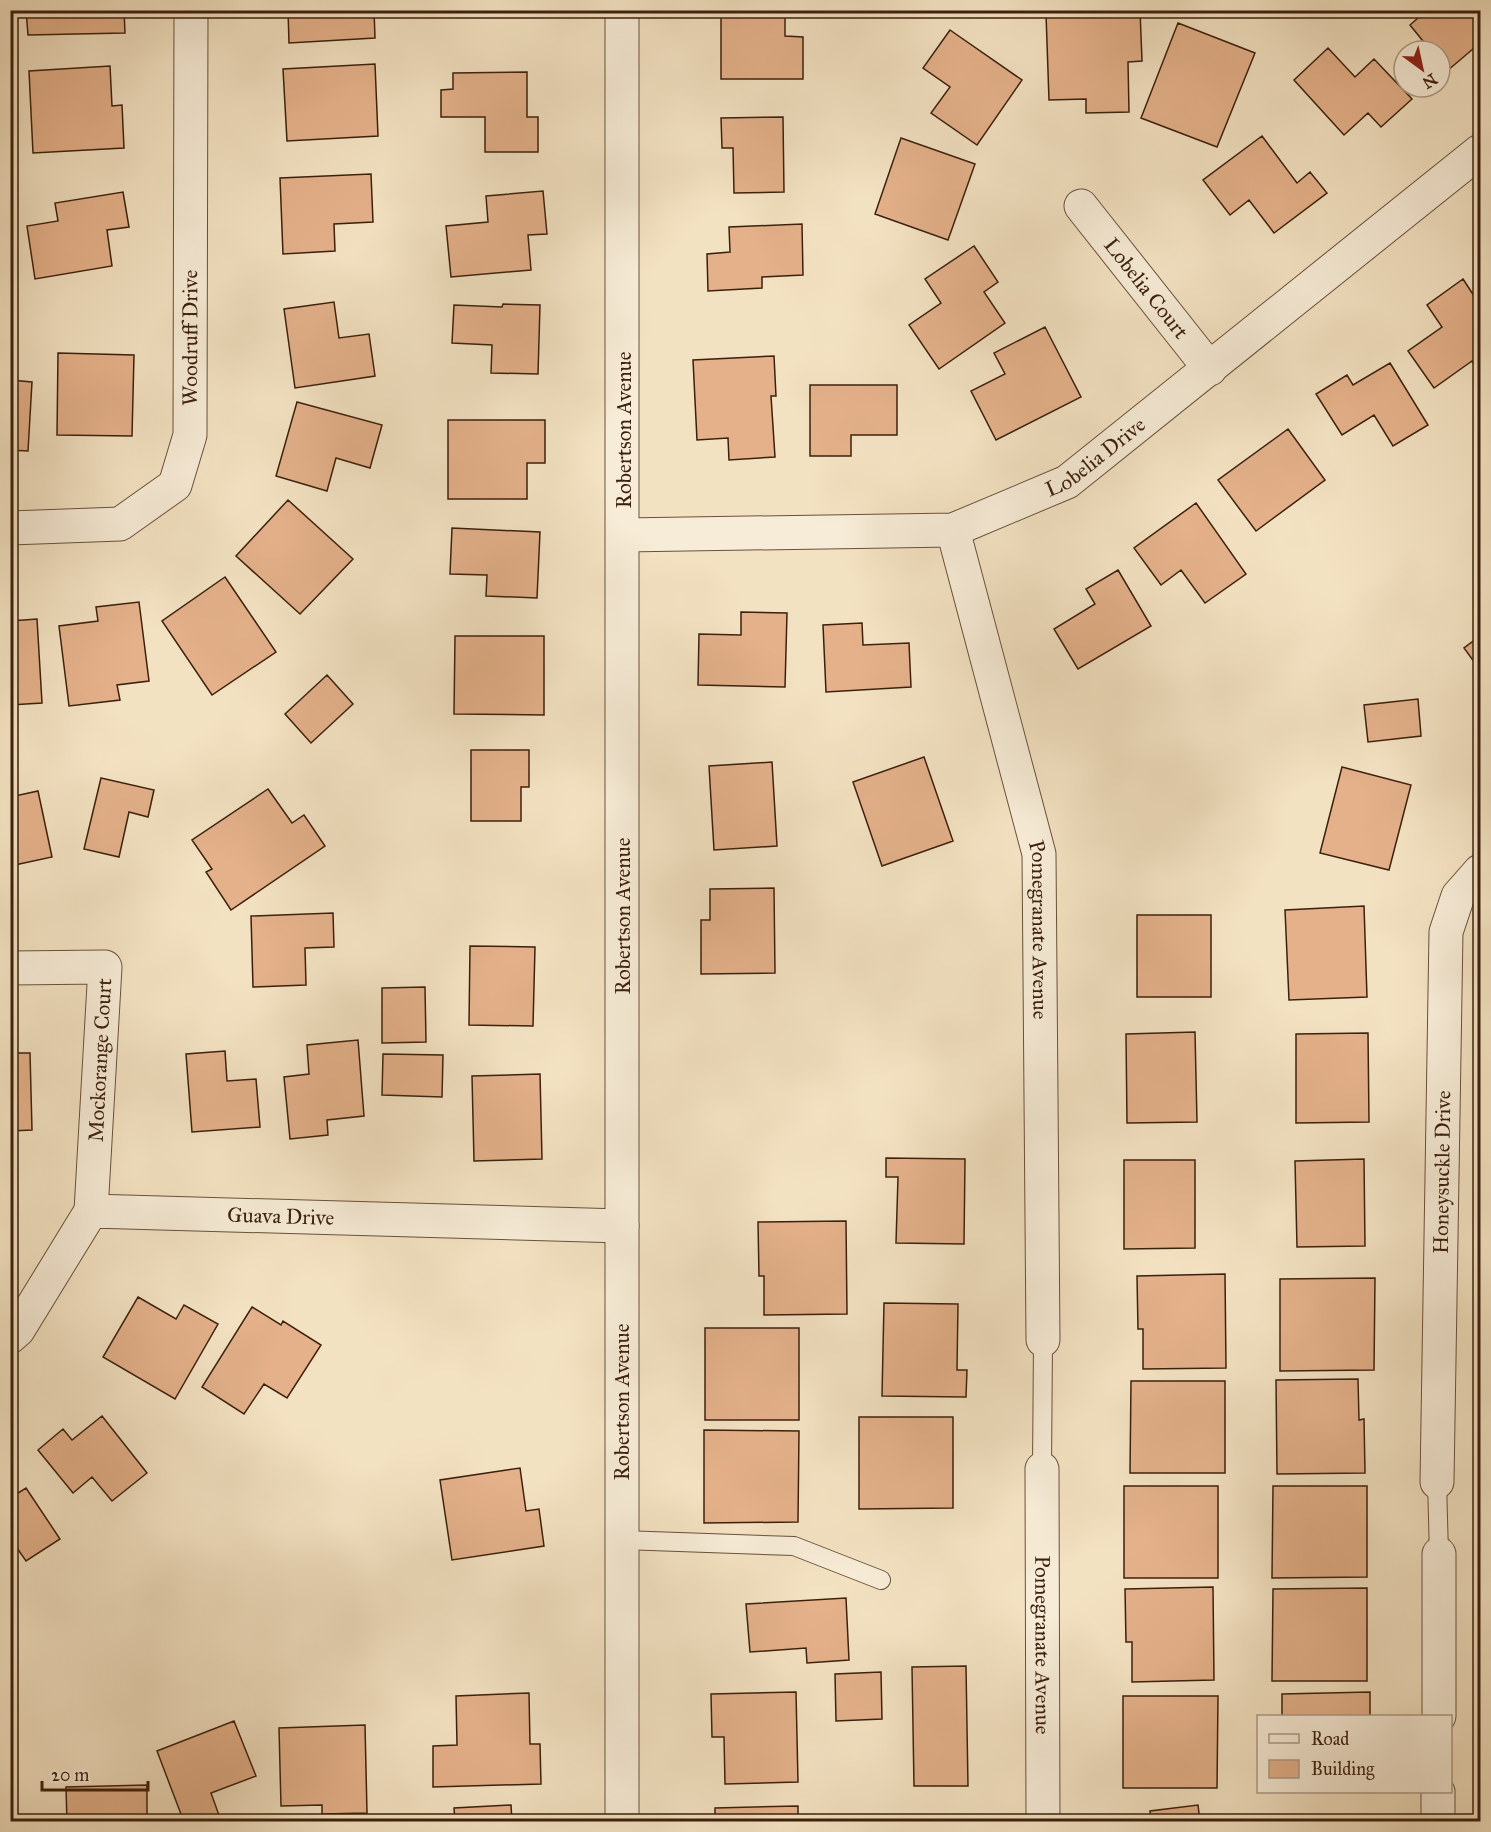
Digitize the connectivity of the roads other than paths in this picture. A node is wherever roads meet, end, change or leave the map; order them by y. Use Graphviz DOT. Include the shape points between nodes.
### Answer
graph roads {
  1 [pos="192,10"];
  2 [pos="622,10"];
  3 [pos="1480,151"];
  4 [pos="1081,206"];
  5 [pos="1210,369"];
  6 [pos="10,528"];
  7 [pos="953,530"];
  8 [pos="624,535"];
  9 [pos="1480,871"];
  10 [pos="10,968"];
  11 [pos="91,1211"];
  12 [pos="622,1226"];
  13 [pos="10,1337"];
  14 [pos="1043,1340"];
  15 [pos="1042,1469"];
  16 [pos="1437,1482"];
  17 [pos="622,1540"];
  18 [pos="1439,1554"];
  19 [pos="881,1580"];
  20 [pos="1438,1715"];
  21 [pos="1438,1793"];
  22 [pos="622,1821"];
  23 [pos="1043,1821"];
  24 [pos="1438,1821"];
  1 -- 6 [label="street, Woodruff Drive" via="190,435 175,485 120,524"];
  2 -- 8 [label="street, Robertson Avenue"];
  3 -- 5 [label="street, Lobelia Drive"];
  4 -- 5 [label="street, Lobelia Court"];
  5 -- 7 [label="street, Lobelia Drive" via="1067,482"];
  7 -- 8 [label="street, Lobelia Drive"];
  7 -- 14 [label="street, Pomegranate Avenue" via="1039,854"];
  8 -- 12 [label="street, Robertson Avenue"];
  9 -- 16 [label="street, Honeysuckle Drive" via="1458,896 1446,932"];
  10 -- 11 [label="street, Mockorange Court" via="105,967"];
  11 -- 12 [label="street, Guava Drive"];
  11 -- 13 [label="street"];
  12 -- 17 [label="street, Robertson Avenue"];
  14 -- 15 [label="lane"];
  15 -- 23 [label="street, Pomegranate Avenue"];
  16 -- 18 [label="lane"];
  17 -- 19 [label="lane" via="795,1546"];
  17 -- 22 [label="street, Robertson Avenue"];
  18 -- 20 [label="street"];
  21 -- 24 [label="street"];
}
